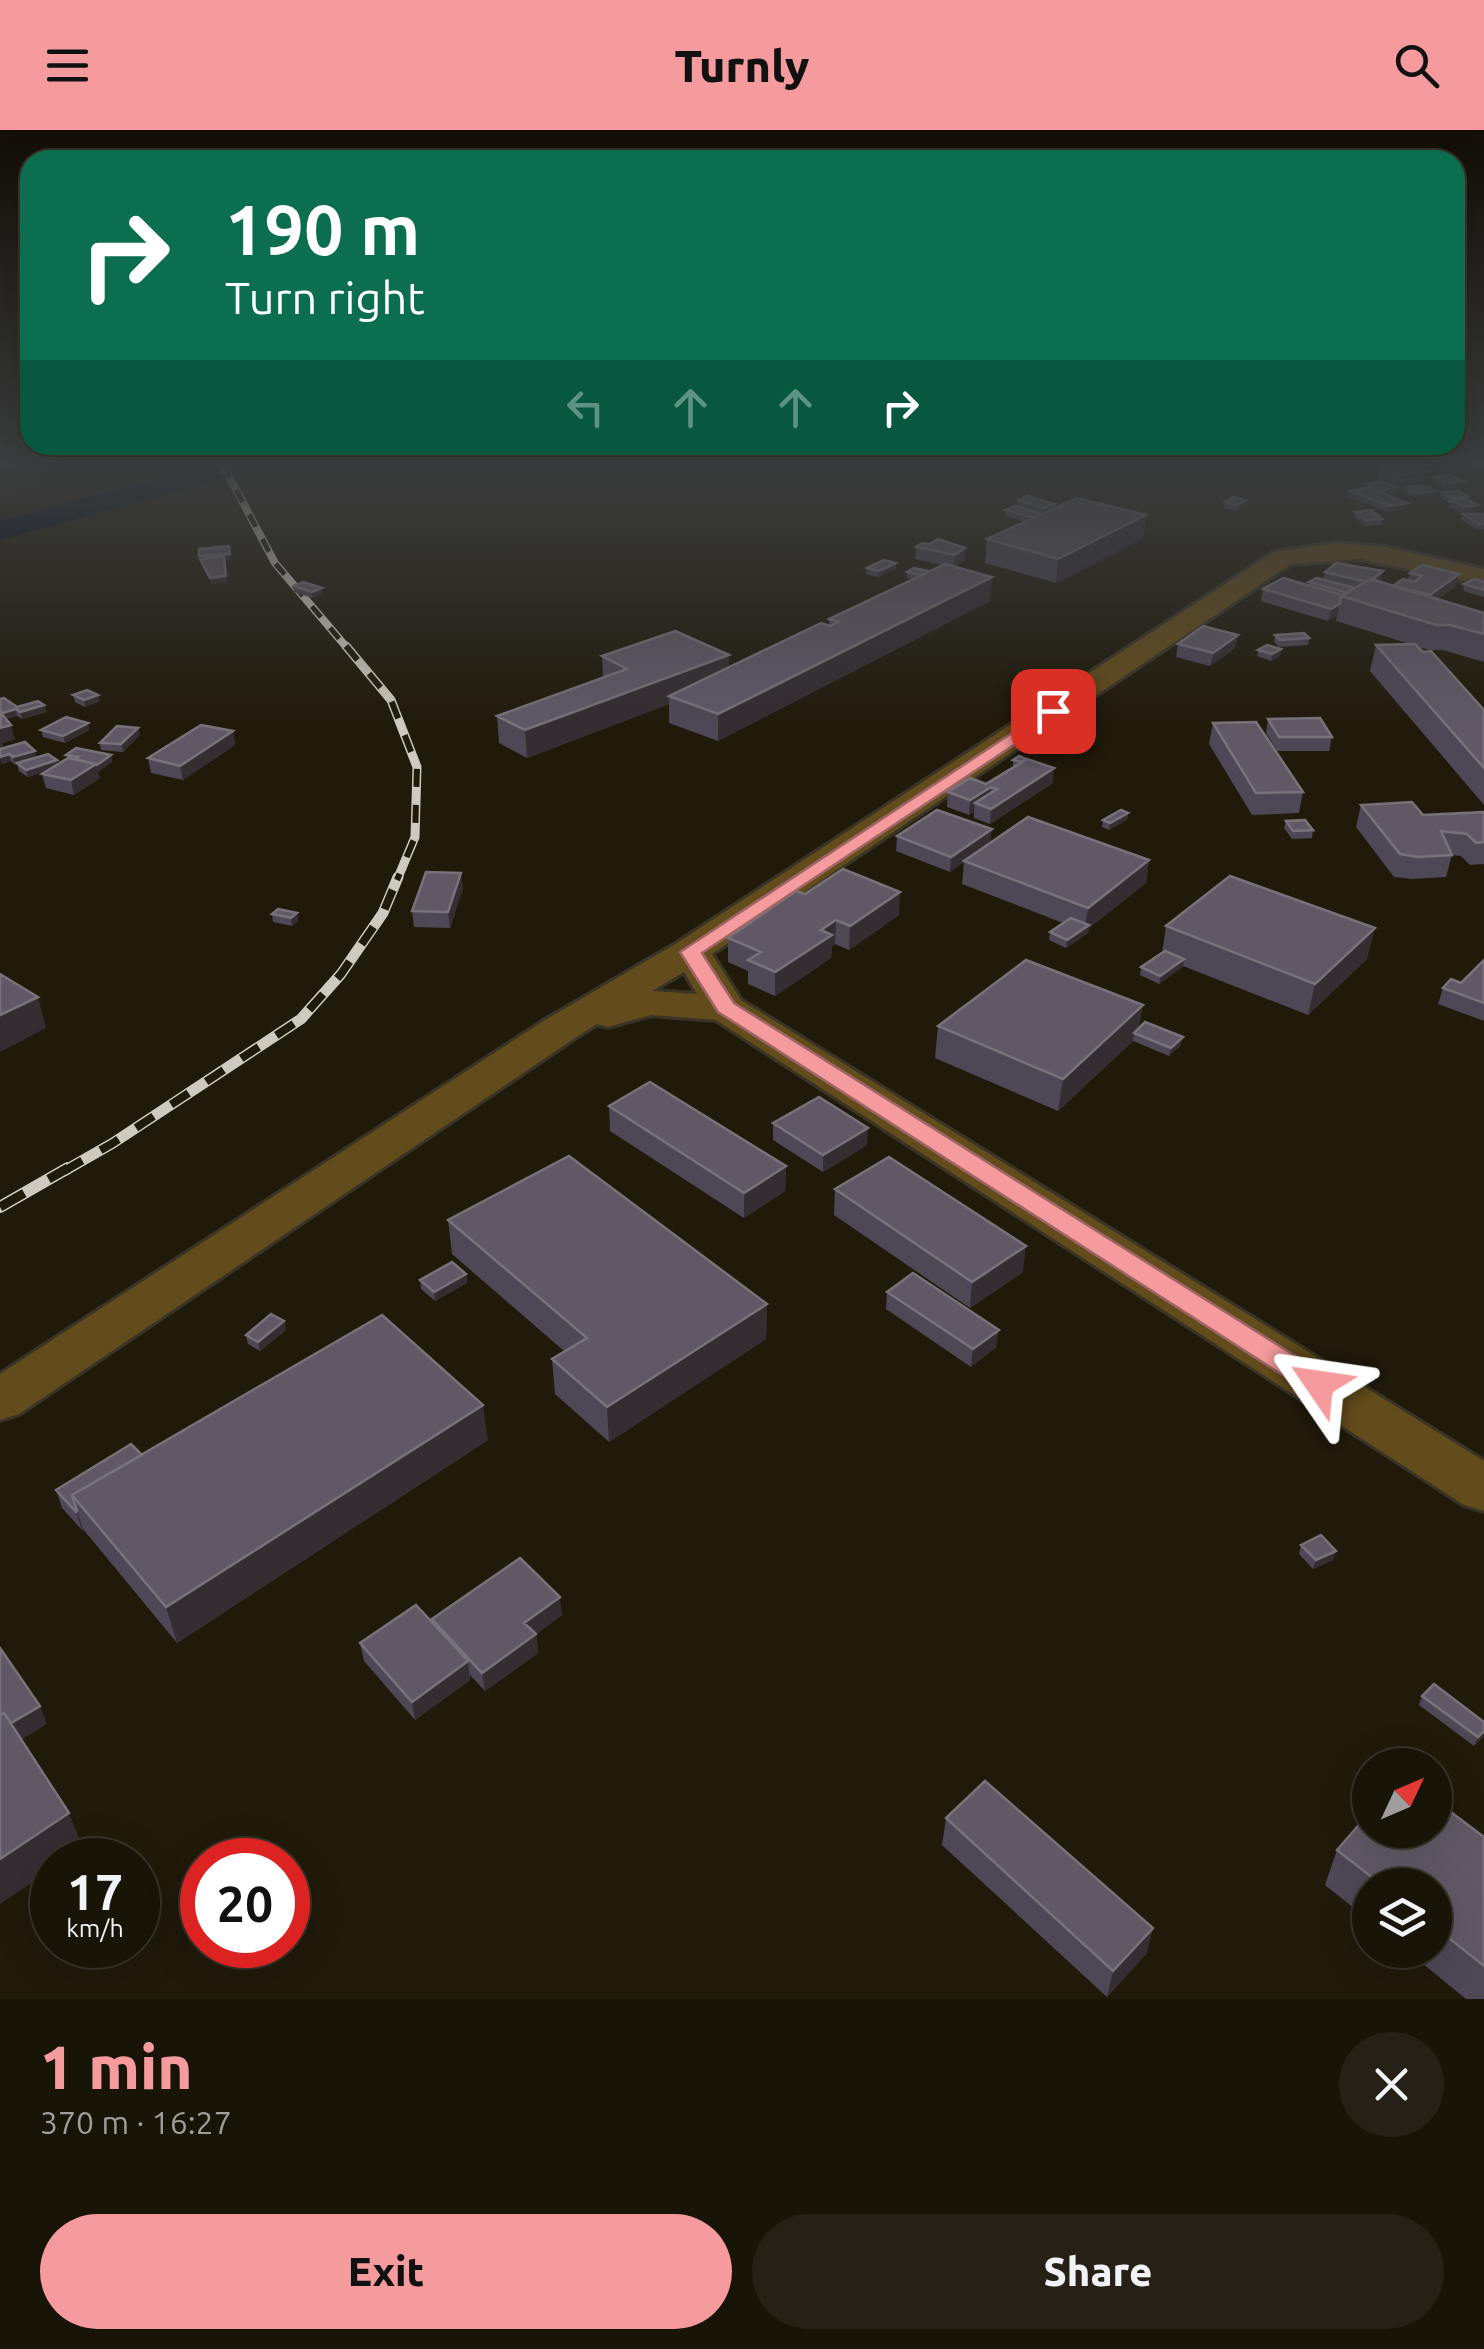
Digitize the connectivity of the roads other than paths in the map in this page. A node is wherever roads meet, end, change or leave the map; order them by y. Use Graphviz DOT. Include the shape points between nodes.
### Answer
graph roads {
  1 [pos="1306,552"];
  2 [pos="1382,552"];
  3 [pos="1484,577"];
  4 [pos="691,952"];
  5 [pos="726,1008"];
  6 [pos="560,1030"];
  7 [pos="0,1400"];
  8 [pos="1484,1489"];
  1 -- 4 [label="lane" via="1283,558"];
  2 -- 3 [label="lane"];
  4 -- 5 [label="lane"];
  4 -- 6 [label="lane"];
  5 -- 6 [label="lane" via="649,1003"];
  5 -- 8 [label="lane"];
  6 -- 7 [label="lane"];
}
